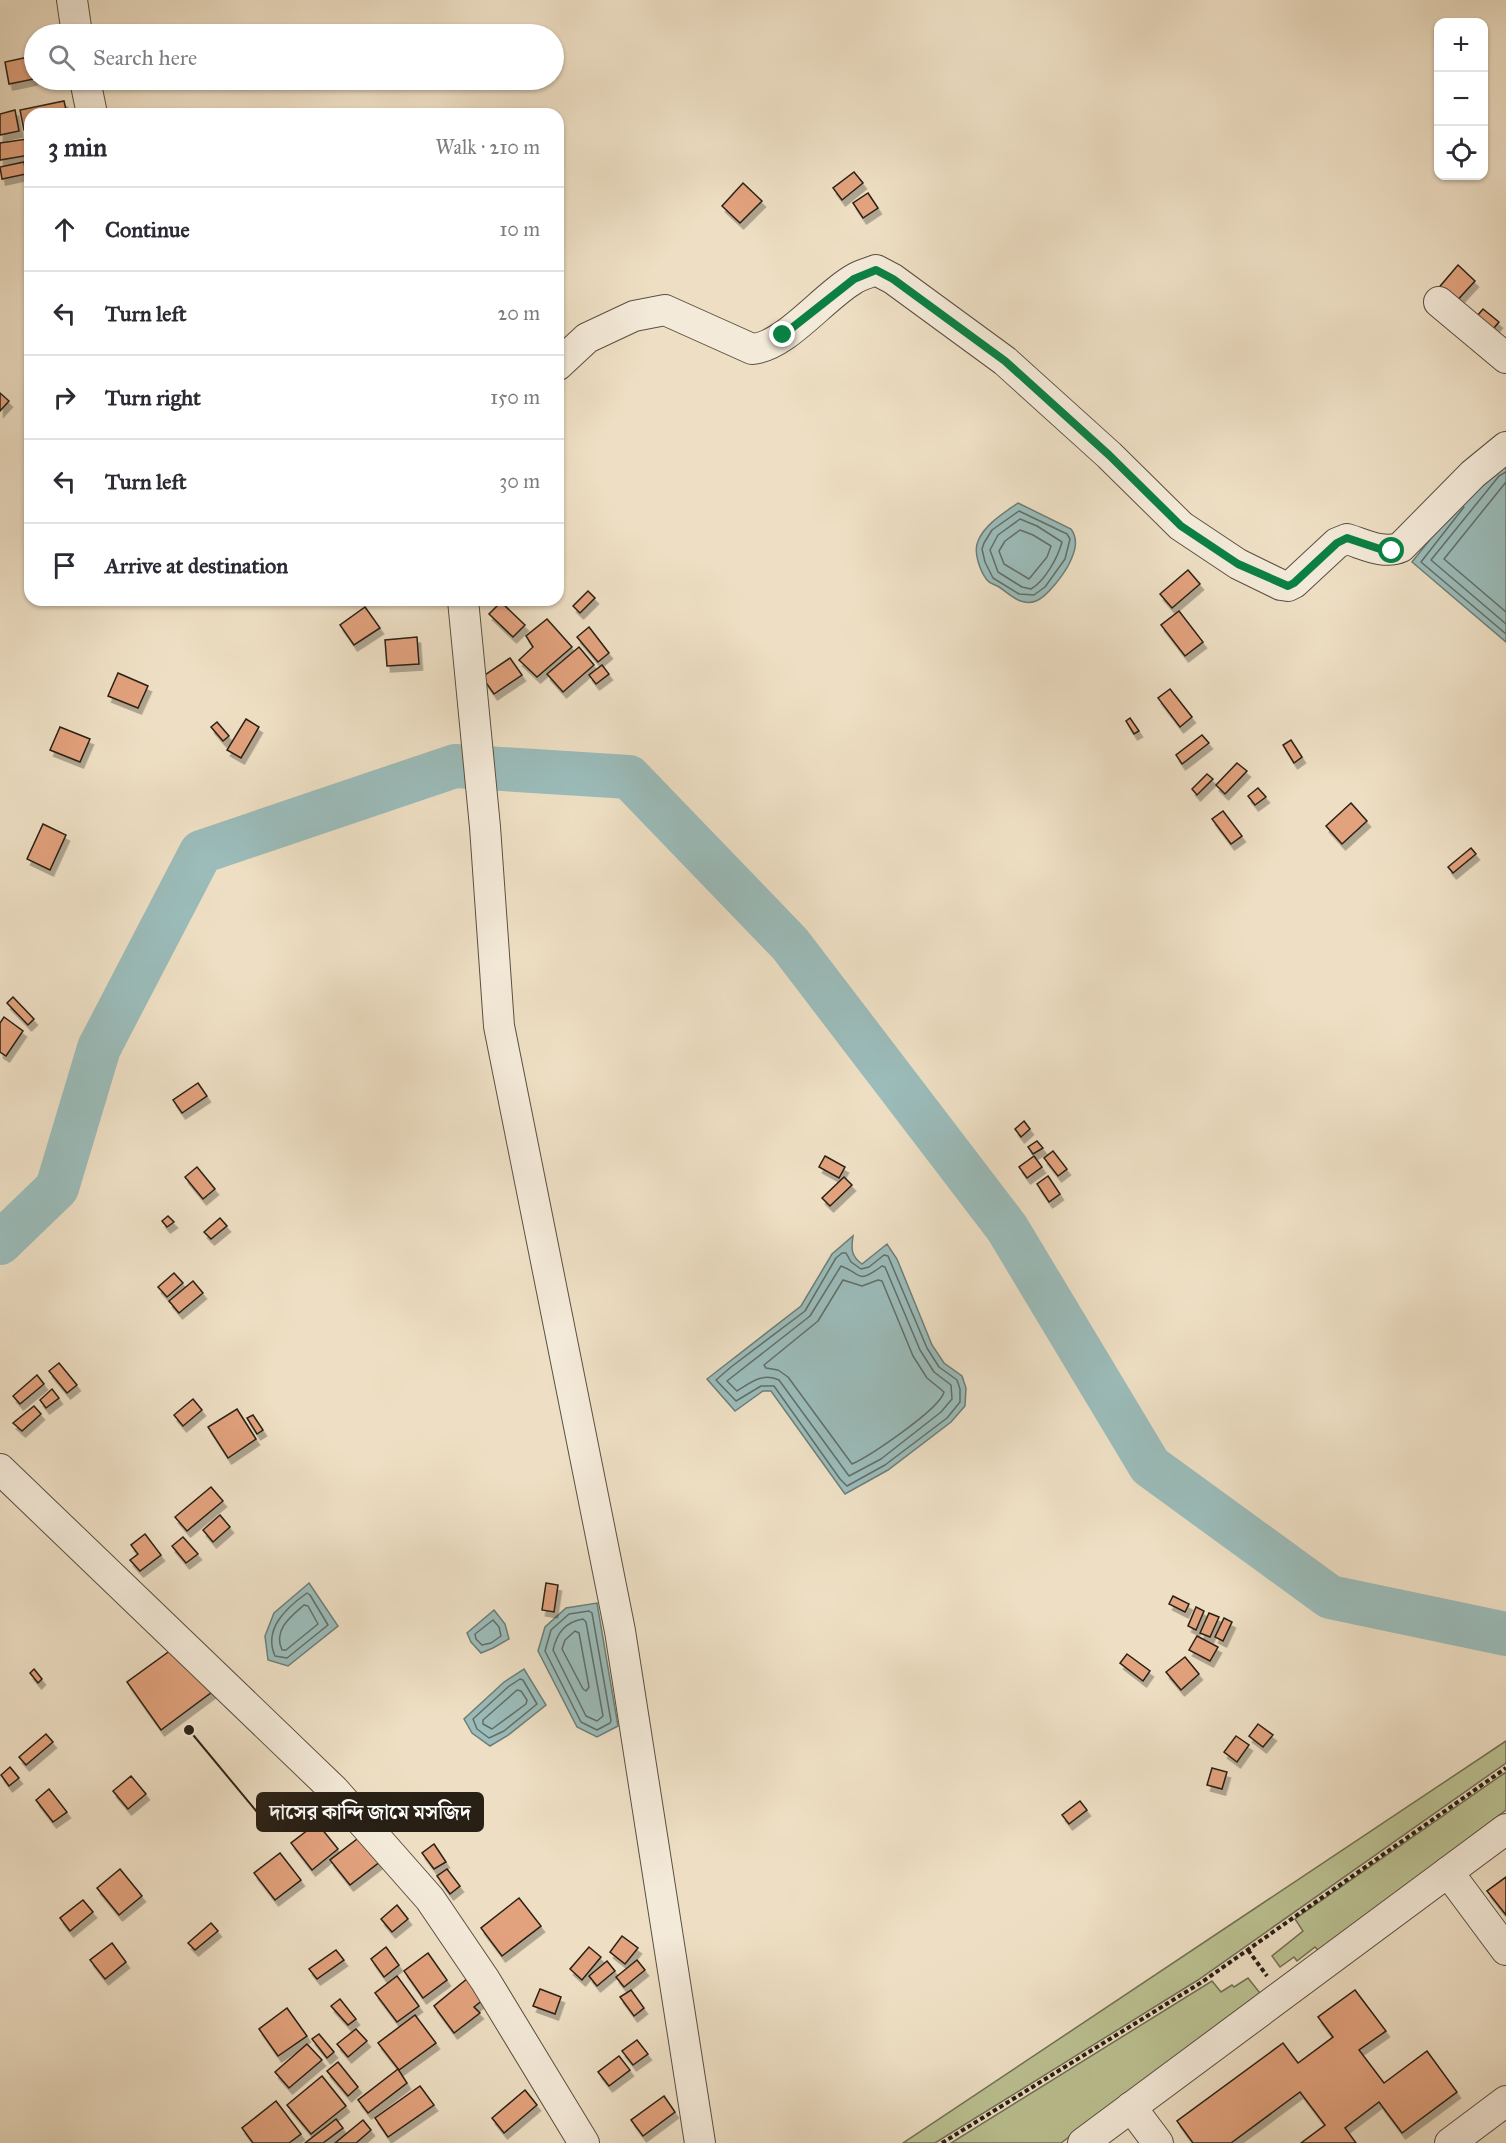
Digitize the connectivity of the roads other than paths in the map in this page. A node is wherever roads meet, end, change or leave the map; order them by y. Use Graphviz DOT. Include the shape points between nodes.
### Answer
graph roads {
  1 [pos="72,0"];
  2 [pos="76,24"];
  3 [pos="87,90"];
  4 [pos="91,108"];
  5 [pos="1439,302"];
  6 [pos="1506,358"];
  7 [pos="564,359"];
  8 [pos="1506,447"];
  9 [pos="464,606"];
  10 [pos="0,1468"];
  11 [pos="1506,1829"];
  12 [pos="1448,1872"];
  13 [pos="1506,1950"];
  14 [pos="1506,2101"];
  15 [pos="1131,2107"];
  16 [pos="584,2143"];
  17 [pos="700,2143"];
  18 [pos="1083,2143"];
  19 [pos="1158,2143"];
  20 [pos="1450,2143"];
  1 -- 2 [label="street"];
  3 -- 4 [label="street"];
  5 -- 6 [label="street"];
  7 -- 8 [label="street" via="587,338 634,316 665,310 752,349 763,348 854,279 876,270 1005,361 1181,526 1238,564 1288,586 1347,538 1392,551 1401,547 1473,474"];
  9 -- 17 [label="street" via="499,1026 620,1631"];
  10 -- 16 [label="street" via="334,1790 430,1899 485,1980"];
  11 -- 12 [label="street"];
  12 -- 13 [label="street"];
  12 -- 15 [label="street"];
  14 -- 20 [label="street"];
  15 -- 18 [label="street"];
  15 -- 19 [label="street"];
}
